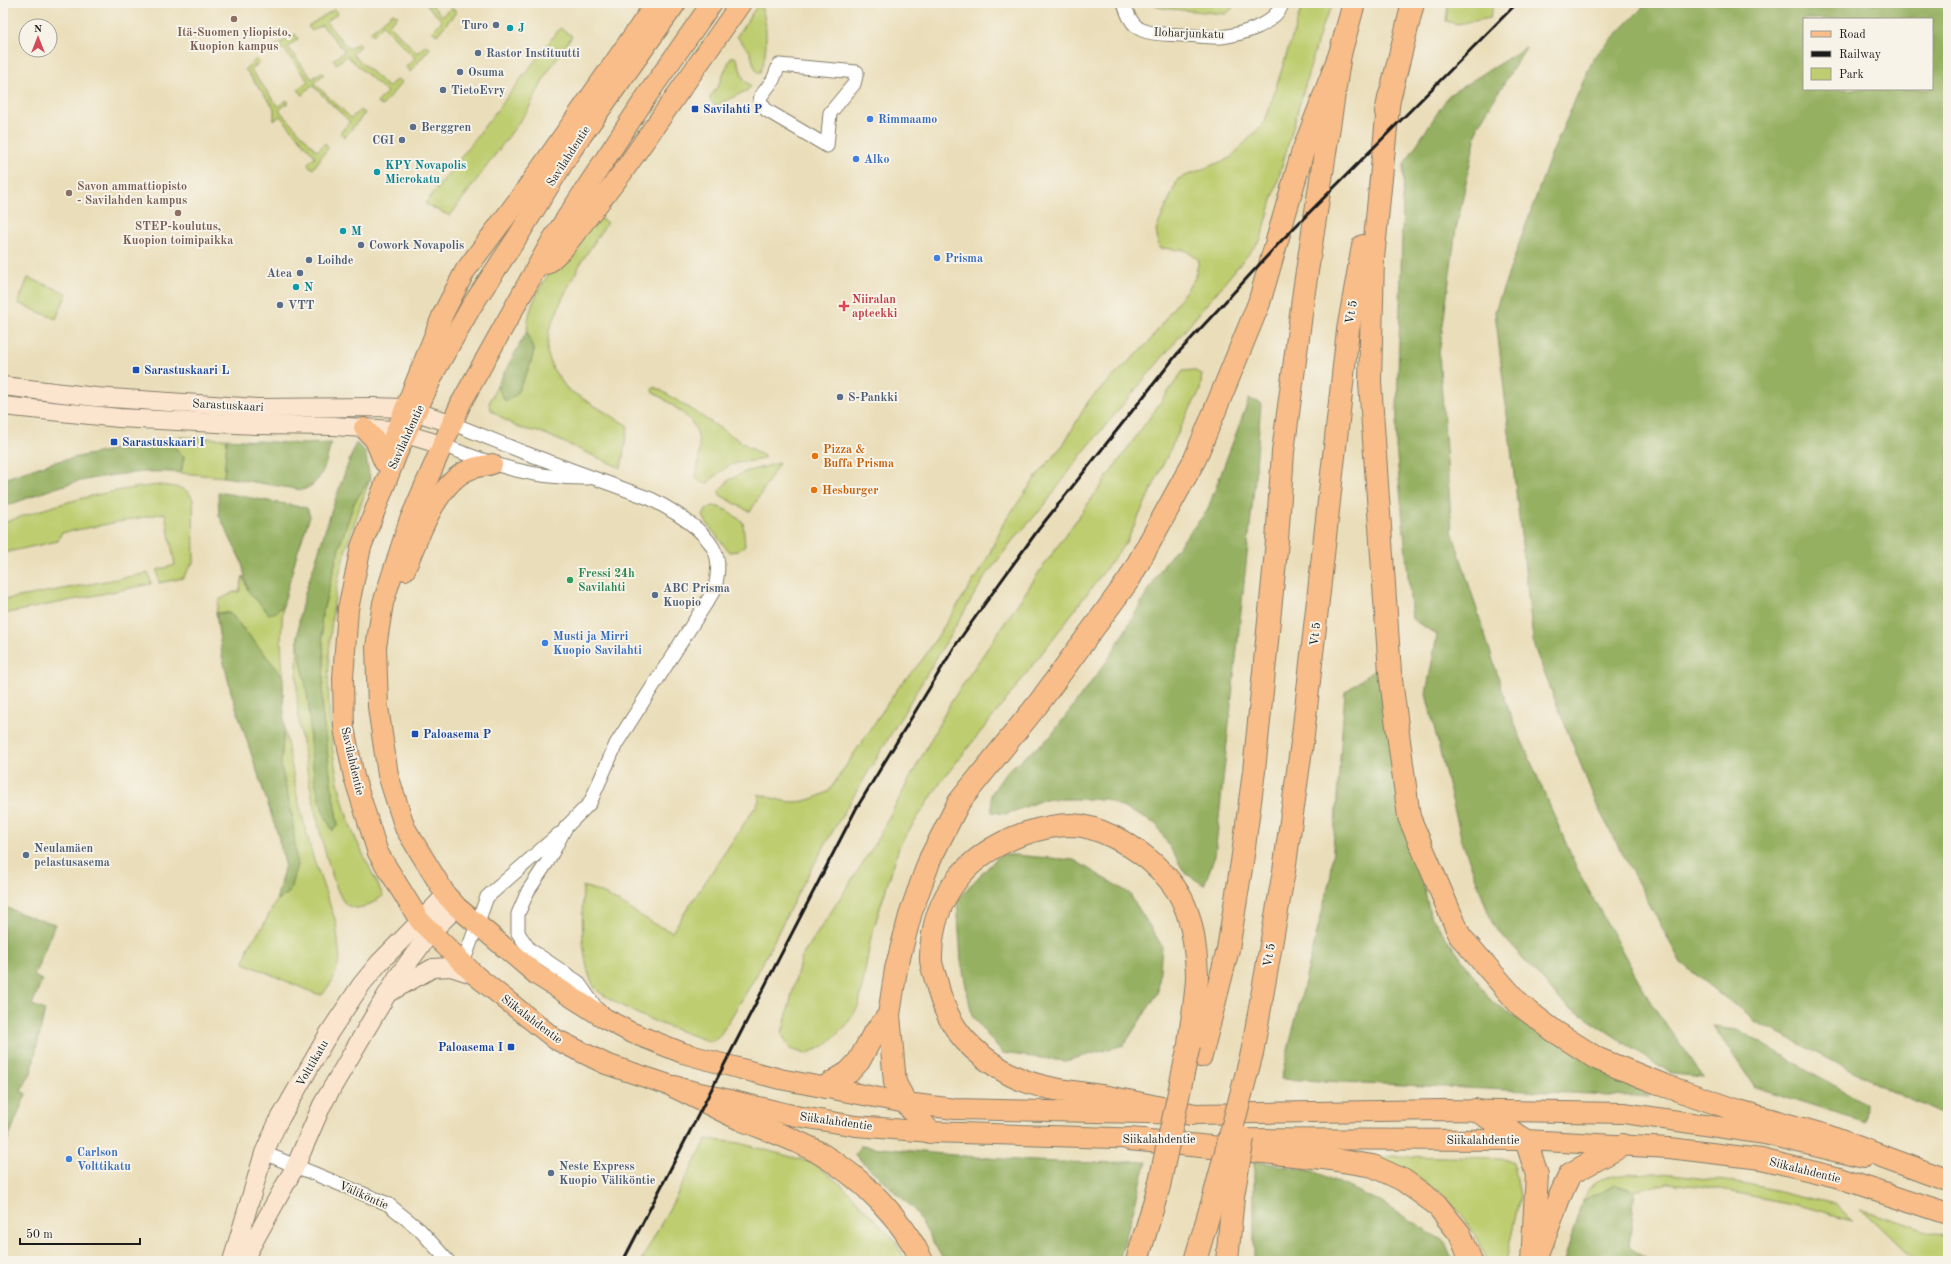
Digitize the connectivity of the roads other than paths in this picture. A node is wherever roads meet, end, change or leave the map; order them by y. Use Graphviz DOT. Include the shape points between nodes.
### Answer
graph roads {
  1 [pos="656,3"];
  2 [pos="676,3"];
  3 [pos="712,3"];
  4 [pos="741,3"];
  5 [pos="1124,3"];
  6 [pos="1283,3"];
  7 [pos="1354,3"];
  8 [pos="1413,3"];
  9 [pos="1340,54"];
  10 [pos="779,65"];
  11 [pos="1389,97"];
  12 [pos="531,280"];
  13 [pos="3,386"];
  14 [pos="3,406"];
  15 [pos="411,410"];
  16 [pos="451,423"];
  17 [pos="364,428"];
  18 [pos="401,432"];
  19 [pos="442,445"];
  20 [pos="384,462"];
  21 [pos="492,464"];
  22 [pos="599,478"];
  23 [pos="383,489"];
  24 [pos="383,603"];
  25 [pos="566,827"];
  26 [pos="451,901"];
  27 [pos="477,924"];
  28 [pos="426,926"];
  29 [pos="469,969"];
  30 [pos="389,993"];
  31 [pos="889,1014"];
  32 [pos="602,1017"];
  33 [pos="1195,1050"];
  34 [pos="675,1086"];
  35 [pos="825,1087"];
  36 [pos="906,1103"];
  37 [pos="1475,1110"];
  38 [pos="1191,1114"];
  39 [pos="930,1132"];
  40 [pos="1129,1139"];
  41 [pos="1526,1140"];
  42 [pos="1623,1146"];
  43 [pos="264,1153"];
  44 [pos="296,1165"];
  45 [pos="1946,1180"];
  46 [pos="1163,1187"];
  47 [pos="1223,1196"];
  48 [pos="1948,1214"];
  49 [pos="232,1261"];
  50 [pos="243,1261"];
  51 [pos="448,1261"];
  52 [pos="922,1261"];
  53 [pos="1137,1261"];
  54 [pos="1145,1261"];
  55 [pos="1195,1261"];
  56 [pos="1227,1261"];
  57 [pos="1470,1261"];
  58 [pos="1533,1261"];
  1 -- 15 [label="main road" via="522,195 465,271 443,314"];
  2 -- 15 [label="main road, Savilahdentie" via="559,169 471,307"];
  3 -- 12 [label="main road" via="552,240"];
  4 -- 12 [label="main road" via="622,173 563,249"];
  5 -- 6 [label="street, Iloharjunkatu" via="1131,20 1142,30 1160,34 1220,37 1245,32 1267,22 1280,11"];
  7 -- 9 [label="highway"];
  8 -- 11 [label="highway, Vt 5"];
  9 -- 31 [label="highway" via="1302,154 1259,303 1195,458 1130,578 1038,704 959,802 930,859 911,912 896,969"];
  9 -- 33 [label="highway" via="1304,291 1283,452 1254,771 1242,862 1228,949"];
  10 -- 10 [label="street" via="774,80 761,96 762,106 827,146 830,113 854,84 857,72"];
  11 -- 45 [label="highway" via="1373,259 1370,382 1390,672 1409,817 1460,936 1520,1005 1554,1031 1598,1059 1663,1085 1739,1111 1827,1136"];
  11 -- 47 [label="highway, Vt 5, bridge" via="1348,330 1304,735 1284,871 1255,1053"];
  12 -- 16 [label="main road"];
  13 -- 15 [label="main road, Sarastuskaari" via="96,397 257,408 373,407"];
  14 -- 17 [label="main road, Sarastuskaari" via="119,418"];
  15 -- 16 [label="main road, Sarastuskaari"];
  15 -- 18 [label="main road, Savilahdentie"];
  16 -- 19 [label="main road"];
  16 -- 22 [label="street" via="522,452"];
  17 -- 18 [label="main road, Sarastuskaari"];
  17 -- 20 [label="main road" via="375,440"];
  18 -- 19 [label="main road, Sarastuskaari"];
  18 -- 20 [label="main road"];
  18 -- 23 [label="main road, Savilahdentie" via="397,453"];
  19 -- 21 [label="street"];
  19 -- 24 [label="main road" via="409,522"];
  20 -- 23 [label="main road"];
  21 -- 22 [label="street" via="527,474 560,479"];
  21 -- 24 [label="main road" via="470,469 453,481 428,517 397,587"];
  22 -- 25 [label="street" via="651,499 692,524 709,542 717,556 718,573 715,589 616,744 590,803"];
  23 -- 28 [label="main road, Savilahdentie" via="361,547 348,609 343,678 344,728 354,777 378,853"];
  24 -- 26 [label="main road" via="376,647 378,707 388,775 405,828"];
  25 -- 27 [label="street" via="487,898"];
  25 -- 32 [label="street" via="528,891 518,914 518,933 529,949 578,982"];
  26 -- 27 [label="main road, Siikalahdentie"];
  26 -- 28 [label="main road, Volttikatu"];
  27 -- 29 [label="street"];
  27 -- 32 [label="main road, Siikalahdentie" via="537,975"];
  28 -- 29 [label="main road, Siikalahdentie"];
  28 -- 30 [label="main road, Volttikatu"];
  28 -- 43 [label="main road, Volttikatu" via="361,985 338,1018"];
  29 -- 30 [label="main road, Volttikatu" via="433,968"];
  29 -- 34 [label="main road, Siikalahdentie" via="555,1039 606,1064"];
  30 -- 44 [label="main road, Volttikatu" via="322,1105"];
  31 -- 35 [label="highway" via="873,1035 859,1061 849,1072"];
  31 -- 36 [label="highway" via="895,1083"];
  32 -- 35 [label="main road, Siikalahdentie" via="630,1032 683,1052 780,1078"];
  33 -- 38 [label="highway" via="1197,975 1192,933 1184,904 1163,872 1137,850 1107,834 1073,825 1039,829 1004,841 976,859 956,880 942,904 934,928 930,958 942,1004 959,1035 989,1062 1013,1076 1052,1089"];
  33 -- 46 [label="highway"];
  34 -- 39 [label="main road, Siikalahdentie" via="796,1116 856,1126"];
  34 -- 52 [label="highway" via="821,1154 879,1200 904,1231"];
  35 -- 36 [label="main road, Siikalahdentie"];
  36 -- 38 [label="main road, Siikalahdentie" via="956,1109"];
  36 -- 39 [label="highway"];
  37 -- 38 [label="main road, Siikalahdentie"];
  37 -- 41 [label="highway"];
  37 -- 45 [label="main road, Siikalahdentie" via="1624,1112 1765,1134"];
  39 -- 40 [label="main road, Siikalahdentie"];
  40 -- 41 [label="main road, Siikalahdentie"];
  40 -- 57 [label="highway" via="1323,1158 1373,1166 1403,1180 1436,1204 1460,1234"];
  41 -- 42 [label="main road, Siikalahdentie"];
  41 -- 58 [label="highway" via="1537,1175"];
  42 -- 48 [label="main road, Siikalahdentie" via="1669,1148 1761,1159 1836,1177"];
  42 -- 58 [label="highway" via="1570,1174"];
  43 -- 44 [label="street, Väliköntie"];
  43 -- 49 [label="main road, Volttikatu"];
  44 -- 50 [label="main road, Volttikatu"];
  44 -- 51 [label="street, Väliköntie" via="388,1204 420,1230"];
  46 -- 53 [label="highway"];
  46 -- 54 [label="highway"];
  47 -- 55 [label="highway"];
  47 -- 56 [label="highway"];
}
